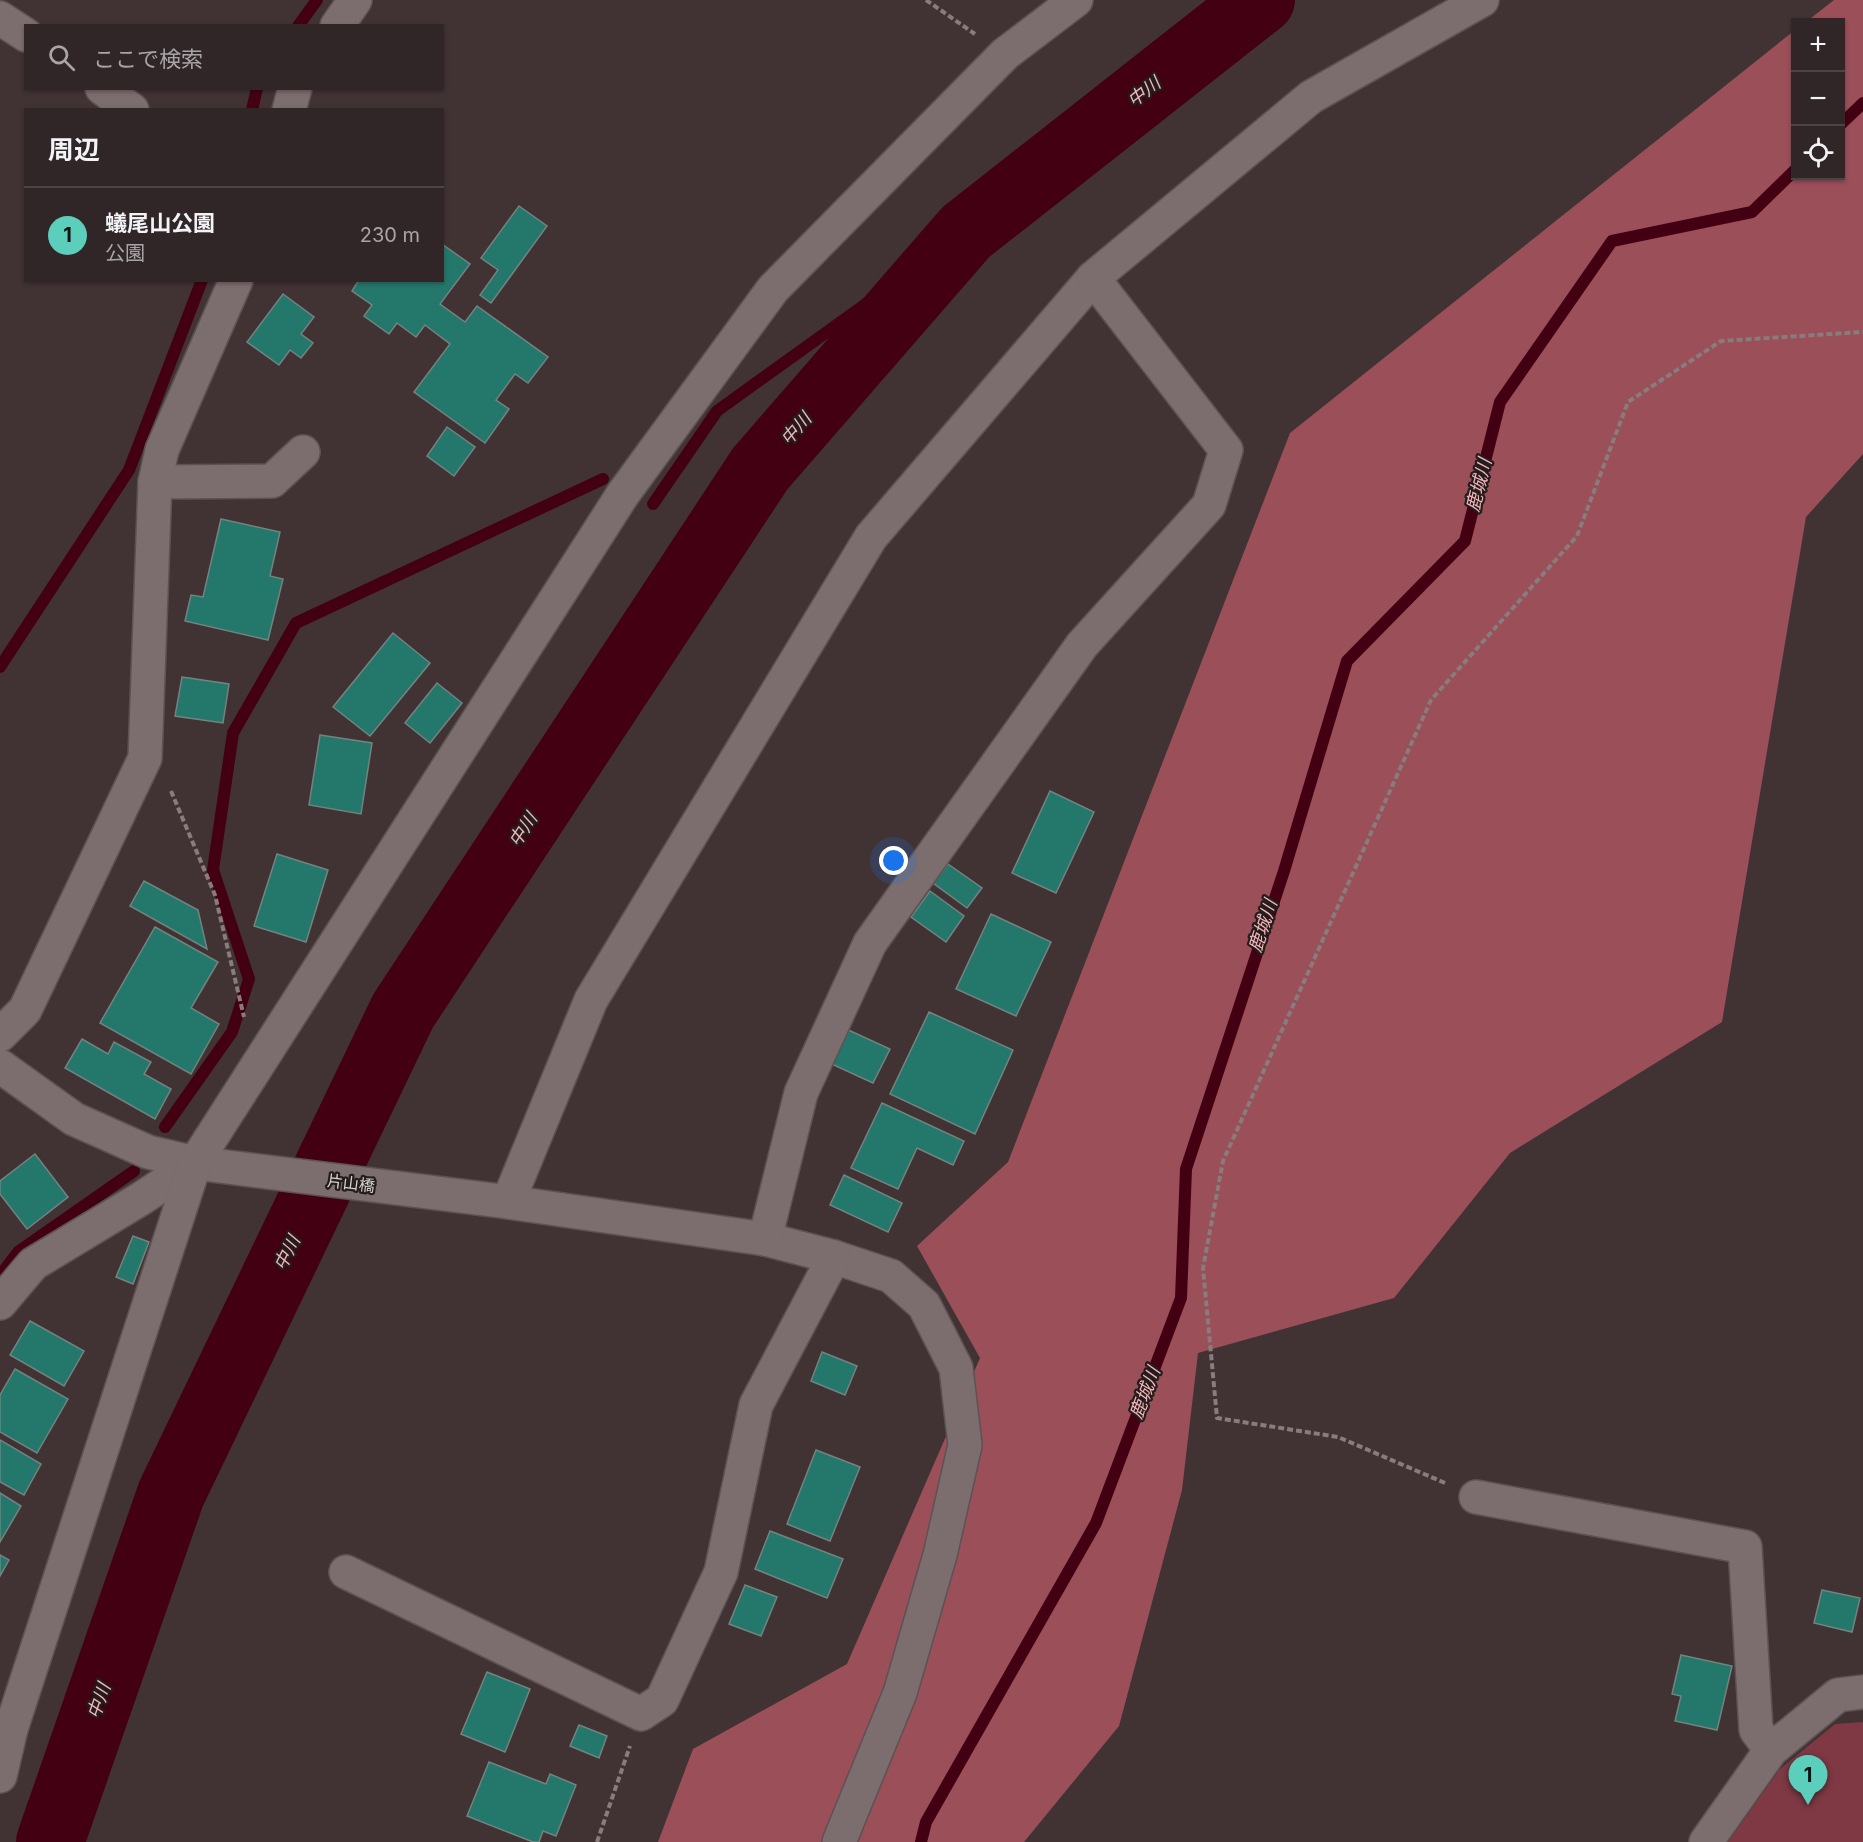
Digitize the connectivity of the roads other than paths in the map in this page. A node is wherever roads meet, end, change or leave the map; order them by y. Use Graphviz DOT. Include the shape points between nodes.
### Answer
graph roads {
  1 [pos="355,0"];
  2 [pos="1076,0"];
  3 [pos="1482,0"];
  4 [pos="0,18"];
  5 [pos="339,24"];
  6 [pos="24,34"];
  7 [pos="105,90"];
  8 [pos="294,90"];
  9 [pos="129,108"];
  10 [pos="290,108"];
  11 [pos="1092,278"];
  12 [pos="235,282"];
  13 [pos="303,452"];
  14 [pos="154,482"];
  15 [pos="0,1035"];
  16 [pos="0,1066"];
  17 [pos="195,1163"];
  18 [pos="508,1202"];
  19 [pos="765,1239"];
  20 [pos="834,1257"];
  21 [pos="0,1303"];
  22 [pos="1476,1497"];
  23 [pos="346,1572"];
  24 [pos="1863,1692"];
  25 [pos="1771,1750"];
  26 [pos="0,1776"];
  27 [pos="839,1842"];
  28 [pos="1706,1842"];
  1 -- 5 [label="street"];
  2 -- 17 [label="street" via="1005,54 772,289 623,494"];
  3 -- 11 [label="street" via="1311,97"];
  4 -- 6 [label="street"];
  7 -- 9 [label="street"];
  8 -- 10 [label="street"];
  11 -- 18 [label="street" via="871,537 591,1000"];
  11 -- 19 [label="street" via="1226,450 1209,505 1082,645 870,943 801,1092"];
  12 -- 14 [label="street" via="162,450"];
  13 -- 14 [label="street" via="272,481"];
  14 -- 15 [label="street" via="145,758 25,1010"];
  16 -- 17 [label="street, 片山橋" via="75,1119 148,1152"];
  17 -- 18 [label="street, 片山橋"];
  17 -- 21 [label="street" via="33,1264"];
  17 -- 26 [label="street" via="11,1729"];
  18 -- 19 [label="street, 片山橋"];
  19 -- 20 [label="street, 片山橋"];
  20 -- 23 [label="street" via="756,1405 721,1572 662,1700 641,1714"];
  20 -- 27 [label="street, 片山橋" via="891,1276 924,1305 956,1368 965,1445 940,1555 900,1693"];
  22 -- 25 [label="street" via="1745,1547 1755,1730"];
  24 -- 25 [label="street" via="1838,1695"];
  25 -- 28 [label="street"];
}
